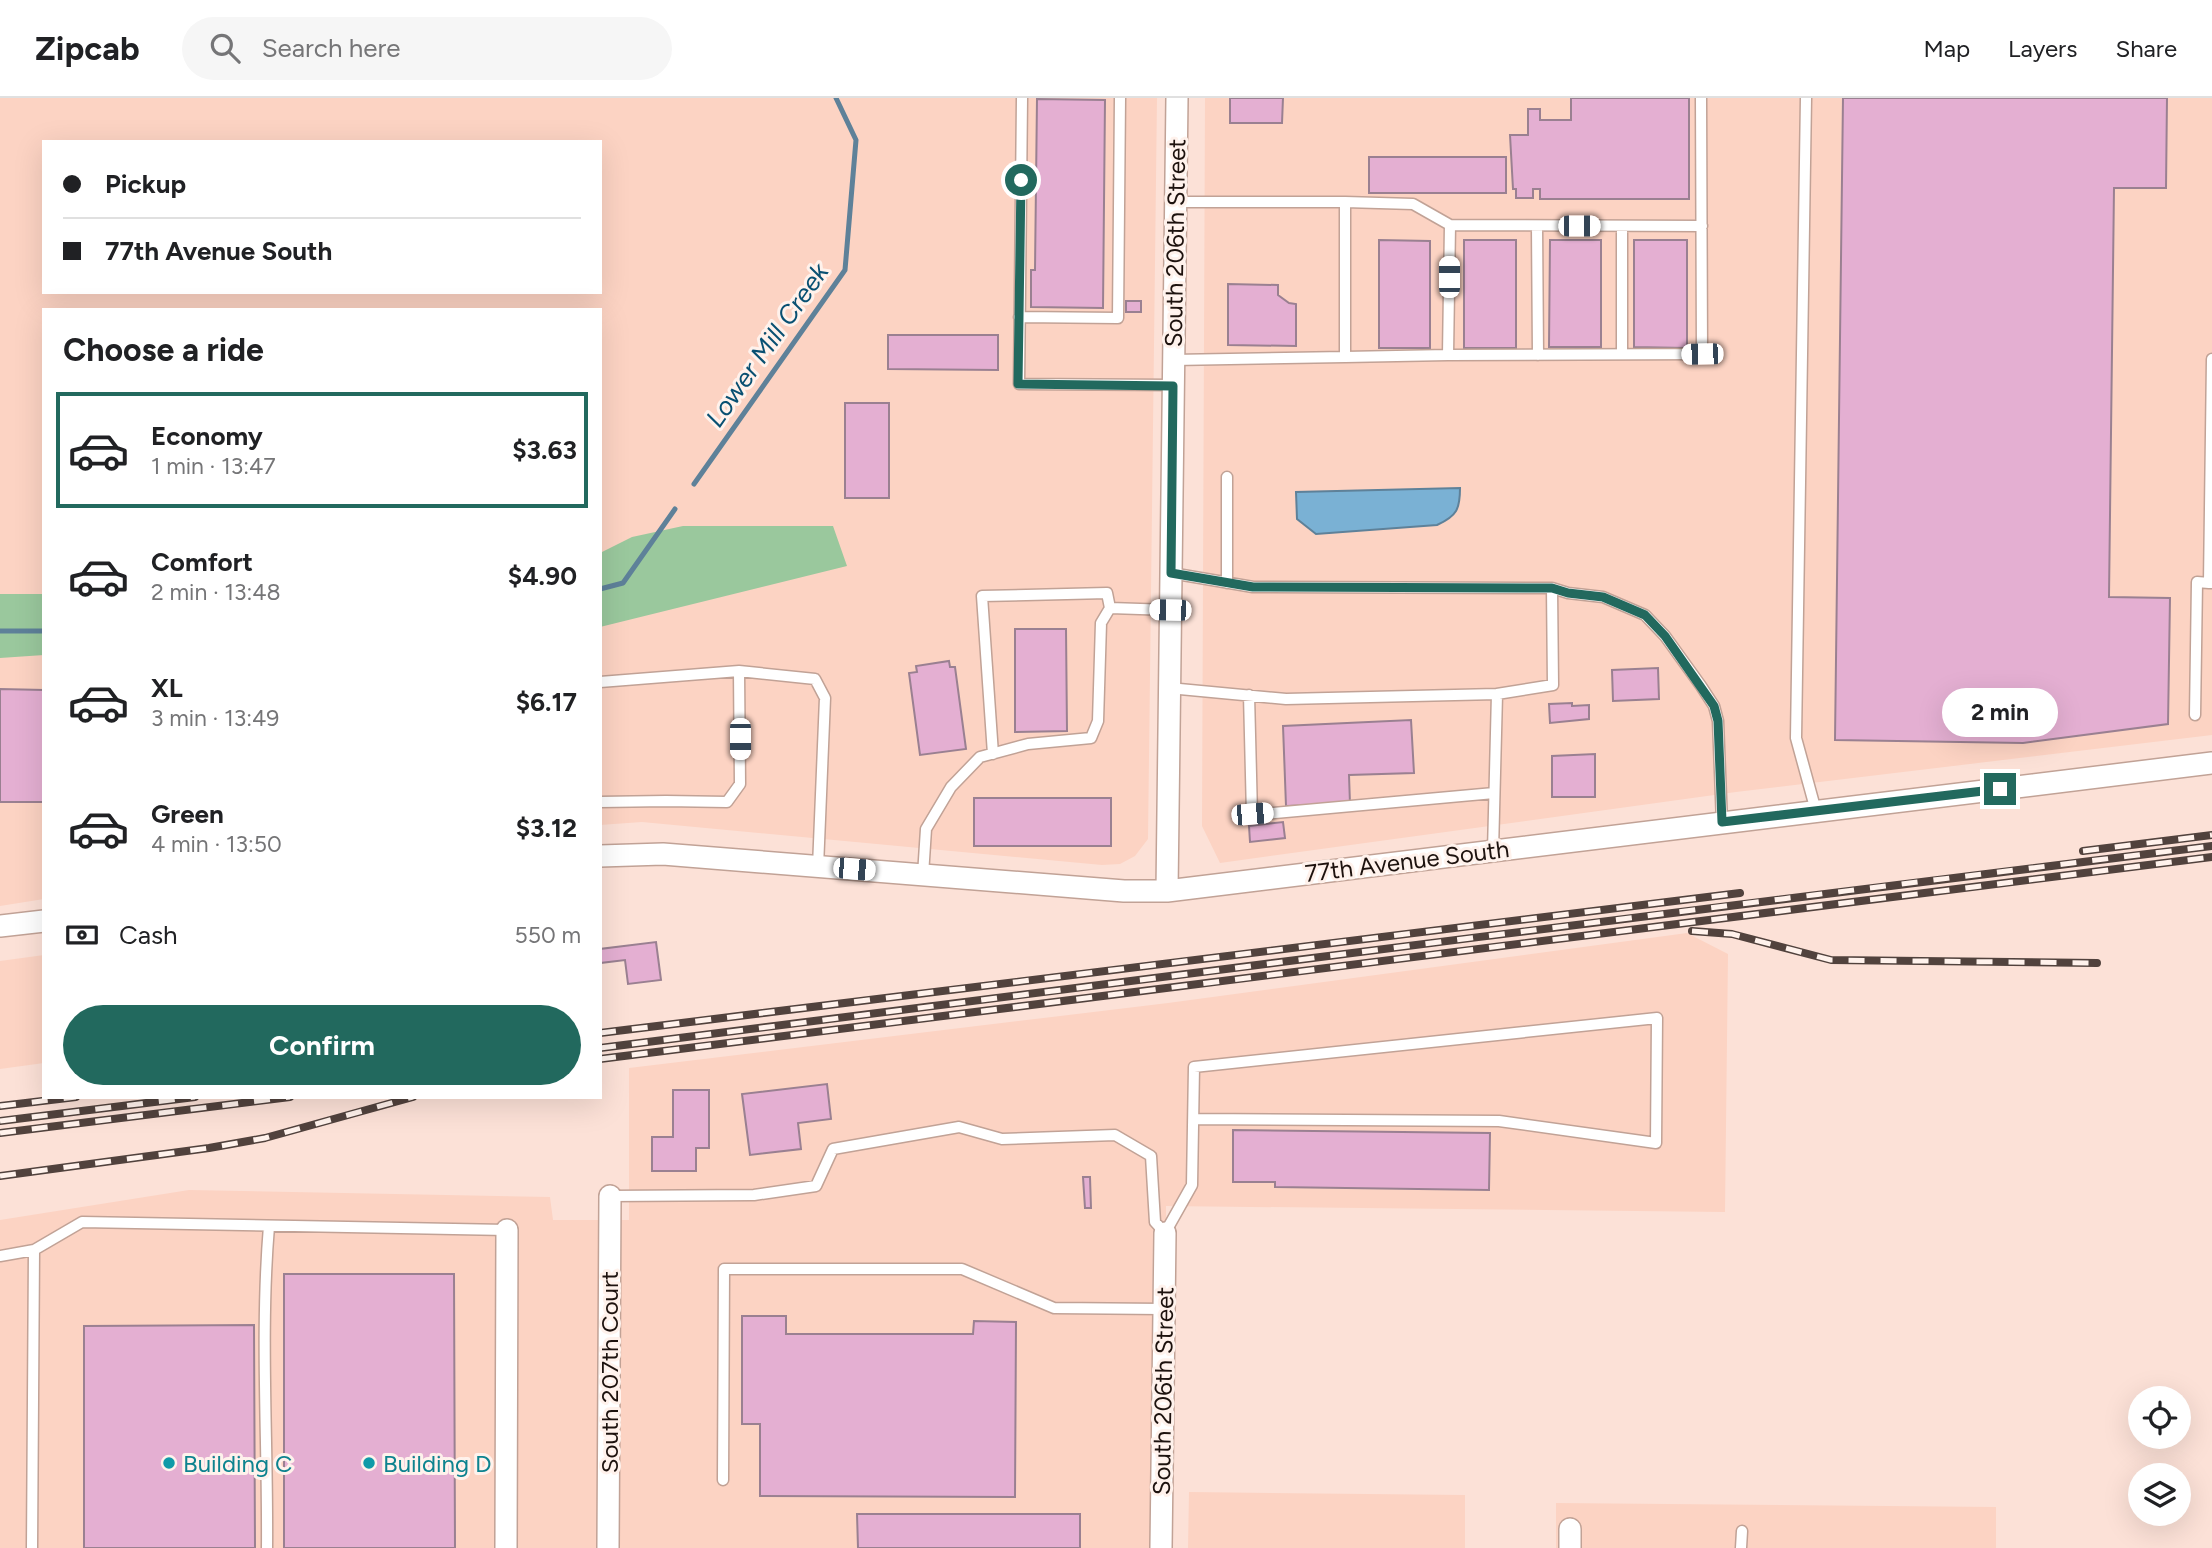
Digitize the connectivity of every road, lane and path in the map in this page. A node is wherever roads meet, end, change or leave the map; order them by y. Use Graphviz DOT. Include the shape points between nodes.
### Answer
graph roads {
  1 [pos="1022,98"];
  2 [pos="1120,98"];
  3 [pos="1177,98"];
  4 [pos="1701,98"];
  5 [pos="1806,98"];
  6 [pos="1175,202"];
  7 [pos="1345,202"];
  8 [pos="1450,225"];
  9 [pos="1536,226"];
  10 [pos="1622,226"];
  11 [pos="1702,226"];
  12 [pos="1019,317"];
  13 [pos="1622,354"];
  14 [pos="1448,355"];
  15 [pos="1538,355"];
  16 [pos="1345,357"];
  17 [pos="2212,359"];
  18 [pos="1173,360"];
  19 [pos="1173,386"];
  20 [pos="1227,477"];
  21 [pos="1171,573"];
  22 [pos="1227,583"];
  23 [pos="2211,583"];
  24 [pos="1552,588"];
  25 [pos="1111,608"];
  26 [pos="1170,610"];
  27 [pos="739,671"];
  28 [pos="602,682"];
  29 [pos="1169,688"];
  30 [pos="1497,694"];
  31 [pos="1249,695"];
  32 [pos="2195,715"];
  33 [pos="993,754"];
  34 [pos="2212,763"];
  35 [pos="1494,793"];
  36 [pos="602,802"];
  37 [pos="1816,811"];
  38 [pos="1722,822"];
  39 [pos="1493,851"];
  40 [pos="602,856"];
  41 [pos="818,867"];
  42 [pos="923,875"];
  43 [pos="1167,891"];
  44 [pos="42,920"];
  45 [pos="0,926"];
  46 [pos="1193,1119"];
  47 [pos="610,1196"];
  48 [pos="269,1226"];
  49 [pos="507,1230"];
  50 [pos="1165,1233"];
  51 [pos="34,1250"];
  52 [pos="0,1256"];
  53 [pos="1163,1309"];
  54 [pos="723,1480"];
  55 [pos="1742,1531"];
  56 [pos="32,1548"];
  57 [pos="267,1548"];
  58 [pos="506,1548"];
  59 [pos="608,1548"];
  60 [pos="1161,1548"];
  61 [pos="1741,1548"];
  1 -- 12 [label="lane"];
  2 -- 12 [label="lane" via="1118,318"];
  3 -- 6 [label="street, South 206th Street"];
  4 -- 11 [label="lane"];
  5 -- 37 [label="lane" via="1796,738"];
  6 -- 7 [label="lane"];
  6 -- 18 [label="street, South 206th Street"];
  7 -- 8 [label="lane" via="1413,204"];
  7 -- 16 [label="lane"];
  8 -- 9 [label="lane"];
  8 -- 14 [label="lane"];
  9 -- 10 [label="lane"];
  9 -- 15 [label="lane"];
  10 -- 11 [label="lane"];
  10 -- 13 [label="lane"];
  11 -- 13 [label="lane" via="1702,354"];
  12 -- 19 [label="lane" via="1018,384"];
  13 -- 15 [label="lane"];
  14 -- 15 [label="lane"];
  14 -- 16 [label="lane"];
  16 -- 18 [label="lane"];
  17 -- 23 [label="lane"];
  18 -- 19 [label="street, South 206th Street"];
  19 -- 21 [label="street, South 206th Street"];
  20 -- 22 [label="lane"];
  21 -- 22 [label="lane"];
  21 -- 26 [label="street, South 206th Street"];
  22 -- 24 [label="lane" via="1253,587"];
  23 -- 32 [label="lane" via="2197,582"];
  24 -- 30 [label="lane" via="1553,685"];
  24 -- 38 [label="lane" via="1603,597 1645,615 1665,636 1714,706"];
  25 -- 26 [label="lane"];
  25 -- 33 [label="lane" via="1101,623 1098,721 1091,738 1028,744"];
  25 -- 33 [label="lane" via="1107,593 982,596"];
  26 -- 29 [label="street, South 206th Street"];
  27 -- 28 [label="lane"];
  27 -- 36 [label="lane" via="740,784 727,802"];
  27 -- 41 [label="lane" via="815,679 825,698"];
  29 -- 31 [label="lane"];
  29 -- 43 [label="street, South 206th Street"];
  30 -- 31 [label="lane" via="1286,699"];
  30 -- 35 [label="lane"];
  31 -- 35 [label="lane" via="1252,814"];
  33 -- 42 [label="lane" via="980,757 951,787 926,829"];
  34 -- 37 [label="street, 77th Avenue South"];
  35 -- 39 [label="lane"];
  37 -- 38 [label="street, 77th Avenue South"];
  38 -- 39 [label="street, 77th Avenue South"];
  39 -- 43 [label="street, 77th Avenue South"];
  40 -- 41 [label="street, 77th Avenue South" via="663,854"];
  41 -- 42 [label="street, 77th Avenue South"];
  42 -- 43 [label="street, 77th Avenue South"];
  44 -- 45 [label="street"];
  46 -- 46 [label="lane" via="1194,1067 1657,1018 1656,1143 1499,1121"];
  46 -- 50 [label="lane" via="1192,1185"];
  47 -- 50 [label="lane" via="754,1195 816,1186 833,1149 959,1127 1002,1139 1115,1135 1151,1156 1155,1222"];
  47 -- 59 [label="street, South 207th Court"];
  48 -- 49 [label="lane"];
  48 -- 51 [label="lane" via="82,1222"];
  48 -- 57 [label="lane" via="264,1413"];
  49 -- 58 [label="street"];
  50 -- 53 [label="street, South 206th Street"];
  51 -- 52 [label="lane"];
  51 -- 56 [label="lane"];
  53 -- 54 [label="lane" via="1054,1308 962,1269 724,1269"];
  53 -- 60 [label="street, South 206th Street"];
  55 -- 61 [label="lane"];
}
